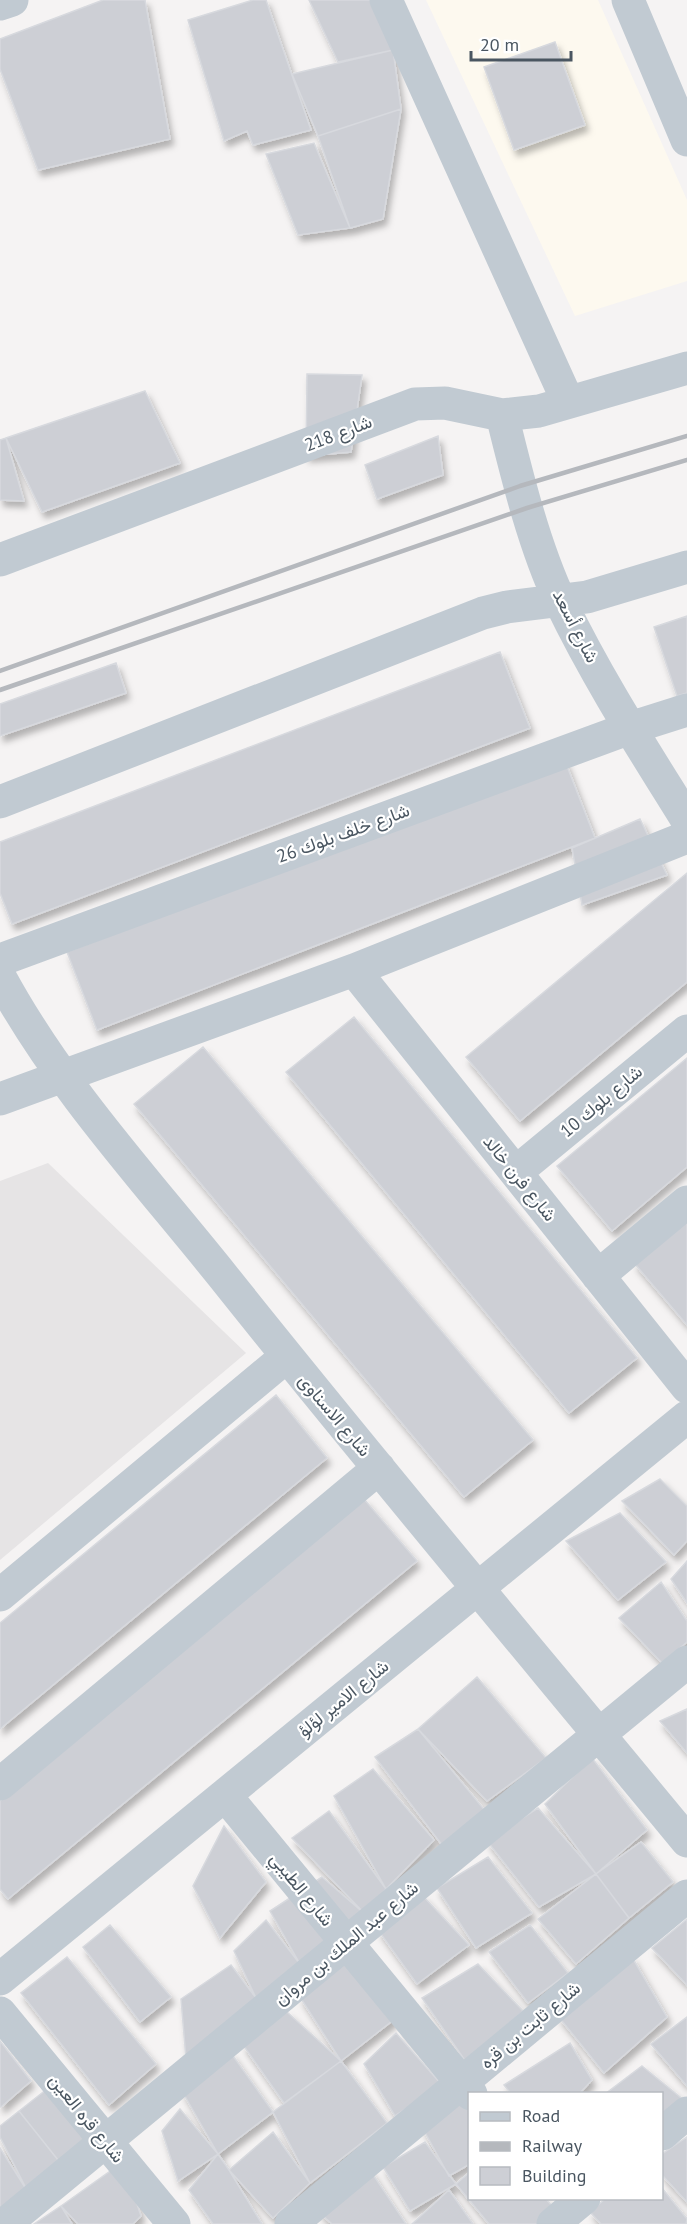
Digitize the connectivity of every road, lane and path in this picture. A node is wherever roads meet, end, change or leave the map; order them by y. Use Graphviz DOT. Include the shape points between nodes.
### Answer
graph roads {
  1 [pos="12,0"];
  2 [pos="386,0"];
  3 [pos="628,0"];
  4 [pos="0,4"];
  5 [pos="687,140"];
  6 [pos="687,368"];
  7 [pos="568,402"];
  8 [pos="502,416"];
  9 [pos="0,560"];
  10 [pos="687,567"];
  11 [pos="560,602"];
  12 [pos="687,710"];
  13 [pos="630,728"];
  14 [pos="0,802"];
  15 [pos="687,820"];
  16 [pos="687,837"];
  17 [pos="0,960"];
  18 [pos="354,970"];
  19 [pos="0,977"];
  20 [pos="687,1030"];
  21 [pos="63,1076"];
  22 [pos="0,1099"];
  23 [pos="516,1172"];
  24 [pos="687,1202"];
  25 [pos="598,1276"];
  26 [pos="286,1356"];
  27 [pos="687,1387"];
  28 [pos="687,1417"];
  29 [pos="379,1468"];
  30 [pos="478,1588"];
  31 [pos="0,1595"];
  32 [pos="687,1662"];
  33 [pos="599,1734"];
  34 [pos="0,1784"];
  35 [pos="225,1795"];
  36 [pos="687,1841"];
  37 [pos="687,1896"];
  38 [pos="347,1943"];
  39 [pos="0,1979"];
  40 [pos="0,2013"];
  41 [pos="467,2088"];
  42 [pos="687,2113"];
  43 [pos="663,2133"];
  44 [pos="106,2141"];
  45 [pos="5,2224"];
  46 [pos="174,2224"];
  47 [pos="291,2224"];
  1 -- 4 [label="street"];
  2 -- 7 [label="street"];
  3 -- 5 [label="street"];
  6 -- 7 [label="street, شارع 218"];
  7 -- 8 [label="street, شارع 218"];
  8 -- 9 [label="street, شارع 218" via="445,403 415,404"];
  8 -- 11 [label="street, شارع أسعد" via="527,508"];
  10 -- 11 [label="street"];
  11 -- 13 [label="street, شارع أسعد"];
  11 -- 14 [label="street" via="483,613"];
  12 -- 13 [label="street, شارع خلف بلوك 26"];
  13 -- 15 [label="street, شارع أسعد"];
  13 -- 17 [label="street, شارع خلف بلوك 26"];
  16 -- 18 [label="street"];
  18 -- 21 [label="street"];
  18 -- 23 [label="street, شارع فرن خالد"];
  19 -- 21 [label="street, شارع الاسناوى" via="27,1027"];
  20 -- 23 [label="street, شارع بلوك 10"];
  21 -- 22 [label="street"];
  21 -- 26 [label="street, شارع الاسناوى"];
  23 -- 25 [label="street, شارع فرن خالد"];
  24 -- 25 [label="street"];
  25 -- 27 [label="street, شارع فرن خالد"];
  26 -- 29 [label="street, شارع الاسناوى"];
  26 -- 31 [label="street"];
  28 -- 30 [label="street, شارع الامير لؤلؤ"];
  29 -- 30 [label="street, شارع الاسناوى"];
  29 -- 34 [label="street"];
  30 -- 33 [label="street, شارع الاسناوى"];
  30 -- 35 [label="street, شارع الامير لؤلؤ"];
  32 -- 33 [label="street, شارع عبد الملك بن مروان"];
  33 -- 36 [label="street, شارع الاسناوى"];
  33 -- 38 [label="street, شارع عبد الملك بن مروان"];
  35 -- 38 [label="street, شارع الطيبي"];
  35 -- 39 [label="street, شارع الامير لؤلؤ"];
  37 -- 41 [label="street, شارع ثابت بن قره"];
  38 -- 41 [label="street, شارع الطيبي"];
  38 -- 44 [label="street, شارع عبد الملك بن مروان"];
  40 -- 44 [label="street, شارع قره العين"];
  41 -- 47 [label="street, شارع ثابت بن قره"];
  42 -- 43 [label="street"];
  44 -- 45 [label="street, شارع عبد الملك بن مروان"];
  44 -- 46 [label="street, شارع قره العين"];
}
